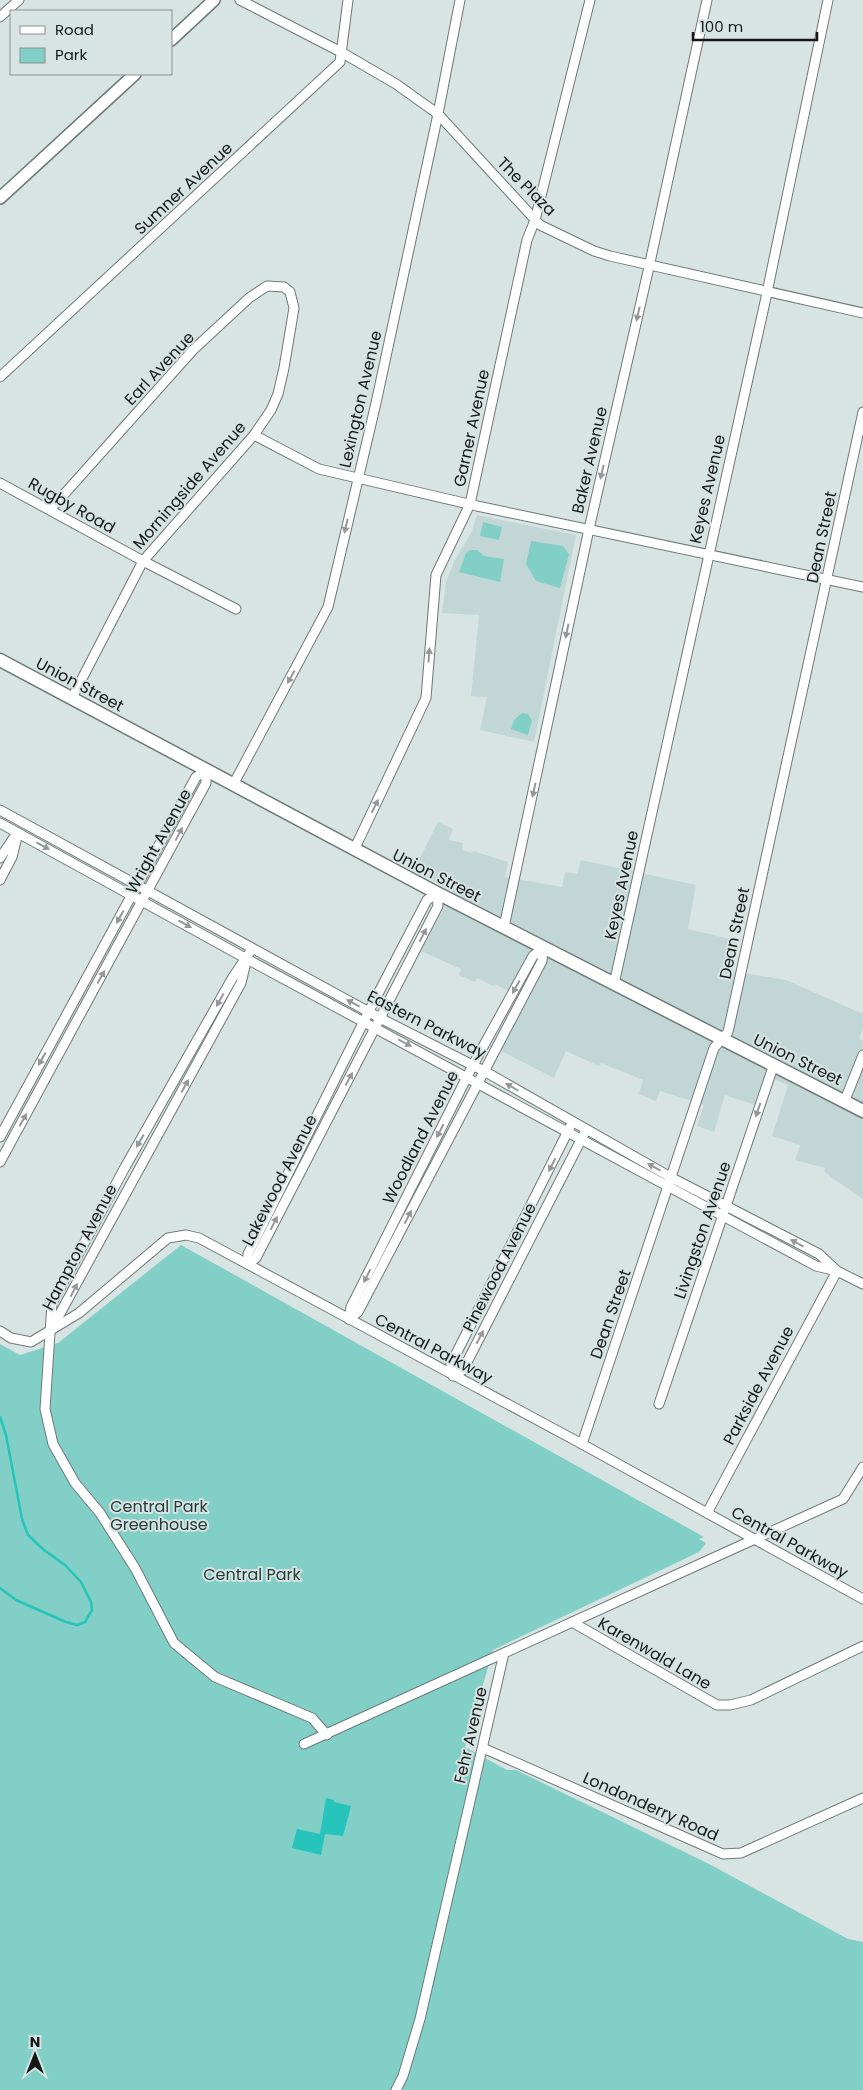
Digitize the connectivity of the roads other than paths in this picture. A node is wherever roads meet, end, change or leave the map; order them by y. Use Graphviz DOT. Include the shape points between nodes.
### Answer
graph roads {
  1 [pos="19,0"];
  2 [pos="214,0"];
  3 [pos="240,0"];
  4 [pos="348,0"];
  5 [pos="460,0"];
  6 [pos="590,0"];
  7 [pos="707,0"];
  8 [pos="828,0"];
  9 [pos="0,17"];
  10 [pos="172,39"];
  11 [pos="341,52"];
  12 [pos="133,75"];
  13 [pos="438,114"];
  14 [pos="0,198"];
  15 [pos="535,220"];
  16 [pos="649,266"];
  17 [pos="766,292"];
  18 [pos="293,311"];
  19 [pos="863,313"];
  20 [pos="0,377"];
  21 [pos="863,412"];
  22 [pos="254,434"];
  23 [pos="357,478"];
  24 [pos="0,483"];
  25 [pos="470,504"];
  26 [pos="50,510"];
  27 [pos="589,529"];
  28 [pos="708,556"];
  29 [pos="143,561"];
  30 [pos="827,580"];
  31 [pos="863,588"];
  32 [pos="236,609"];
  33 [pos="0,660"];
  34 [pos="72,698"];
  35 [pos="206,771"];
  36 [pos="233,785"];
  37 [pos="0,810"];
  38 [pos="0,823"];
  39 [pos="22,823"];
  40 [pos="18,833"];
  41 [pos="354,850"];
  42 [pos="0,858"];
  43 [pos="0,880"];
  44 [pos="138,885"];
  45 [pos="148,892"];
  46 [pos="132,894"];
  47 [pos="437,894"];
  48 [pos="143,901"];
  49 [pos="504,927"];
  50 [pos="543,948"];
  51 [pos="252,949"];
  52 [pos="402,951"];
  53 [pos="412,956"];
  54 [pos="247,959"];
  55 [pos="614,984"];
  56 [pos="369,1011"];
  57 [pos="380,1018"];
  58 [pos="364,1021"];
  59 [pos="376,1027"];
  60 [pos="720,1039"];
  61 [pos="863,1055"];
  62 [pos="774,1064"];
  63 [pos="473,1065"];
  64 [pos="484,1070"];
  65 [pos="468,1077"];
  66 [pos="478,1083"];
  67 [pos="845,1100"];
  68 [pos="863,1111"];
  69 [pos="573,1121"];
  70 [pos="586,1129"];
  71 [pos="568,1132"];
  72 [pos="0,1137"];
  73 [pos="581,1139"];
  74 [pos="0,1162"];
  75 [pos="671,1182"];
  76 [pos="726,1206"];
  77 [pos="723,1216"];
  78 [pos="248,1264"];
  79 [pos="837,1271"];
  80 [pos="863,1284"];
  81 [pos="349,1319"];
  82 [pos="0,1331"];
  83 [pos="50,1332"];
  84 [pos="453,1376"];
  85 [pos="660,1404"];
  86 [pos="582,1444"];
  87 [pos="863,1467"];
  88 [pos="707,1513"];
  89 [pos="754,1538"];
  90 [pos="863,1599"];
  91 [pos="572,1622"];
  92 [pos="863,1646"];
  93 [pos="504,1653"];
  94 [pos="327,1734"];
  95 [pos="304,1744"];
  96 [pos="483,1748"];
  97 [pos="863,1798"];
  98 [pos="396,2090"];
  1 -- 9 [label="street"];
  2 -- 10 [label="street"];
  3 -- 11 [label="street, The Plaza"];
  4 -- 11 [label="street, Sumner Avenue"];
  5 -- 13 [label="street, Lexington Avenue"];
  6 -- 15 [label="street, Garner Avenue"];
  7 -- 16 [label="street, Baker Avenue"];
  8 -- 17 [label="street, Keyes Avenue"];
  11 -- 13 [label="street, The Plaza" via="396,84"];
  11 -- 20 [label="street, Sumner Avenue" via="340,62"];
  12 -- 14 [label="street"];
  13 -- 15 [label="street, The Plaza"];
  13 -- 23 [label="street, Lexington Avenue"];
  15 -- 16 [label="street, The Plaza" via="594,251"];
  15 -- 25 [label="street, Garner Avenue" via="527,240"];
  16 -- 17 [label="street, The Plaza"];
  16 -- 27 [label="street, Baker Avenue, one-way"];
  17 -- 19 [label="street, The Plaza"];
  17 -- 28 [label="street, Keyes Avenue"];
  18 -- 22 [label="street, Morningside Avenue" via="278,394"];
  18 -- 26 [label="street, Earl Avenue" via="293,299 284,287 267,286 249,298 193,350"];
  21 -- 30 [label="street, Dean Street"];
  22 -- 23 [label="street" via="319,469"];
  22 -- 29 [label="street, Morningside Avenue"];
  23 -- 25 [label="street"];
  23 -- 36 [label="street, Lexington Avenue, one-way" via="328,607"];
  24 -- 26 [label="street, Rugby Road"];
  25 -- 27 [label="street"];
  41 -- 25 [label="street, Garner Avenue, one-way" via="426,698 436,575"];
  26 -- 29 [label="street, Rugby Road"];
  27 -- 28 [label="street"];
  27 -- 49 [label="street, Baker Avenue, one-way"];
  28 -- 30 [label="street"];
  28 -- 55 [label="street, Keyes Avenue"];
  29 -- 32 [label="street, Rugby Road"];
  29 -- 34 [label="street, Morningside Avenue"];
  30 -- 31 [label="street"];
  30 -- 60 [label="street, Dean Street" via="728,1032"];
  33 -- 34 [label="main road, Union Street"];
  34 -- 35 [label="main road, Union Street"];
  35 -- 36 [label="main road, Union Street"];
  35 -- 44 [label="street, Wright Avenue" via="196,777"];
  45 -- 35 [label="street, Wright Avenue, one-way" via="206,783"];
  36 -- 41 [label="main road, Union Street"];
  37 -- 39 [label="street, Eastern Parkway"];
  38 -- 40 [label="street, Eastern Parkway"];
  39 -- 40 [label="street"];
  39 -- 44 [label="street, Eastern Parkway"];
  40 -- 42 [label="street"];
  40 -- 43 [label="street" via="12,857"];
  40 -- 46 [label="street, Eastern Parkway, one-way"];
  41 -- 47 [label="main road, Union Street"];
  44 -- 45 [label="street, Eastern Parkway"];
  44 -- 46 [label="street, Wright Avenue"];
  45 -- 48 [label="street, Wright Avenue"];
  45 -- 51 [label="street, Eastern Parkway"];
  46 -- 48 [label="street, Eastern Parkway"];
  46 -- 72 [label="street, Wright Avenue, one-way"];
  47 -- 49 [label="main road, Union Street"];
  47 -- 52 [label="street, Lakewood Avenue" via="426,900"];
  53 -- 47 [label="street, Lakewood Avenue, one-way" via="438,906"];
  48 -- 54 [label="street, Eastern Parkway, one-way"];
  74 -- 48 [label="street, Wright Avenue, one-way"];
  49 -- 50 [label="main road, Union Street"];
  50 -- 55 [label="main road, Union Street"];
  50 -- 63 [label="street, Woodland Avenue, one-way" via="533,956"];
  50 -- 64 [label="street, Woodland Avenue" via="542,961"];
  51 -- 54 [label="street, Hampton Avenue"];
  56 -- 51 [label="street, Eastern Parkway, one-way"];
  52 -- 53 [label="street"];
  52 -- 56 [label="street, Lakewood Avenue"];
  53 -- 57 [label="street, Lakewood Avenue"];
  54 -- 58 [label="street, Eastern Parkway"];
  83 -- 54 [label="street, Hampton Avenue, one-way" via="241,983"];
  54 -- 83 [label="street, Hampton Avenue, one-way" via="233,977 73,1262 52,1303"];
  55 -- 60 [label="main road, Union Street"];
  56 -- 57 [label="street, Eastern Parkway"];
  56 -- 58 [label="street, Lakewood Avenue"];
  57 -- 59 [label="street, Lakewood Avenue"];
  57 -- 63 [label="street, Eastern Parkway"];
  58 -- 59 [label="street, Eastern Parkway"];
  58 -- 78 [label="street, Lakewood Avenue" via="248,1254"];
  59 -- 65 [label="street, Eastern Parkway, one-way"];
  78 -- 59 [label="street, Lakewood Avenue, one-way" via="256,1258"];
  60 -- 62 [label="main road, Union Street"];
  60 -- 75 [label="street, Dean Street" via="714,1048"];
  61 -- 67 [label="street"];
  62 -- 67 [label="main road, Union Street"];
  62 -- 76 [label="street, Livingston Avenue, one-way"];
  63 -- 64 [label="street, Eastern Parkway"];
  63 -- 65 [label="street, Woodland Avenue"];
  64 -- 66 [label="street, Woodland Avenue"];
  69 -- 64 [label="street, Eastern Parkway, one-way"];
  65 -- 66 [label="street, Eastern Parkway"];
  65 -- 81 [label="street, Woodland Avenue, one-way" via="351,1307"];
  66 -- 71 [label="street, Eastern Parkway"];
  81 -- 66 [label="street, Woodland Avenue, one-way" via="358,1312"];
  67 -- 68 [label="main road, Union Street"];
  69 -- 70 [label="street, Eastern Parkway"];
  69 -- 71 [label="street, Pinewood Avenue"];
  70 -- 73 [label="street, Pinewood Avenue"];
  75 -- 70 [label="street, Eastern Parkway, one-way"];
  71 -- 73 [label="street, Eastern Parkway"];
  71 -- 84 [label="street, Pinewood Avenue, one-way" via="451,1364"];
  73 -- 75 [label="street, Eastern Parkway"];
  84 -- 73 [label="street, Pinewood Avenue, one-way" via="464,1370"];
  75 -- 76 [label="street, Eastern Parkway"];
  75 -- 77 [label="street, Eastern Parkway"];
  75 -- 86 [label="street, Dean Street"];
  76 -- 77 [label="street, Livingston Avenue"];
  79 -- 76 [label="street, Eastern Parkway, one-way" via="819,1254"];
  77 -- 79 [label="street, Eastern Parkway" via="816,1266"];
  77 -- 85 [label="street, Livingston Avenue"];
  78 -- 81 [label="street, Central Parkway"];
  78 -- 83 [label="street, Central Parkway" via="199,1238 186,1235 168,1238 79,1313"];
  79 -- 80 [label="street, Eastern Parkway"];
  79 -- 88 [label="street, Parkside Avenue"];
  81 -- 84 [label="street, Central Parkway"];
  82 -- 83 [label="street, Central Parkway" via="11,1338 31,1342"];
  83 -- 94 [label="street" via="45,1409 53,1444 75,1483 100,1513 135,1568 174,1643 215,1678 312,1718"];
  84 -- 86 [label="street, Central Parkway"];
  86 -- 88 [label="street, Central Parkway"];
  87 -- 89 [label="street" via="843,1499"];
  88 -- 89 [label="street, Central Parkway"];
  89 -- 90 [label="street, Central Parkway"];
  89 -- 91 [label="street"];
  91 -- 92 [label="street, Karenwald Lane" via="717,1705 751,1700"];
  91 -- 93 [label="street"];
  93 -- 94 [label="street"];
  93 -- 96 [label="street, Fehr Avenue"];
  94 -- 95 [label="street"];
  96 -- 97 [label="street, Londonderry Road" via="723,1854 741,1853"];
  96 -- 98 [label="street, Fehr Avenue" via="420,2019"];
}
